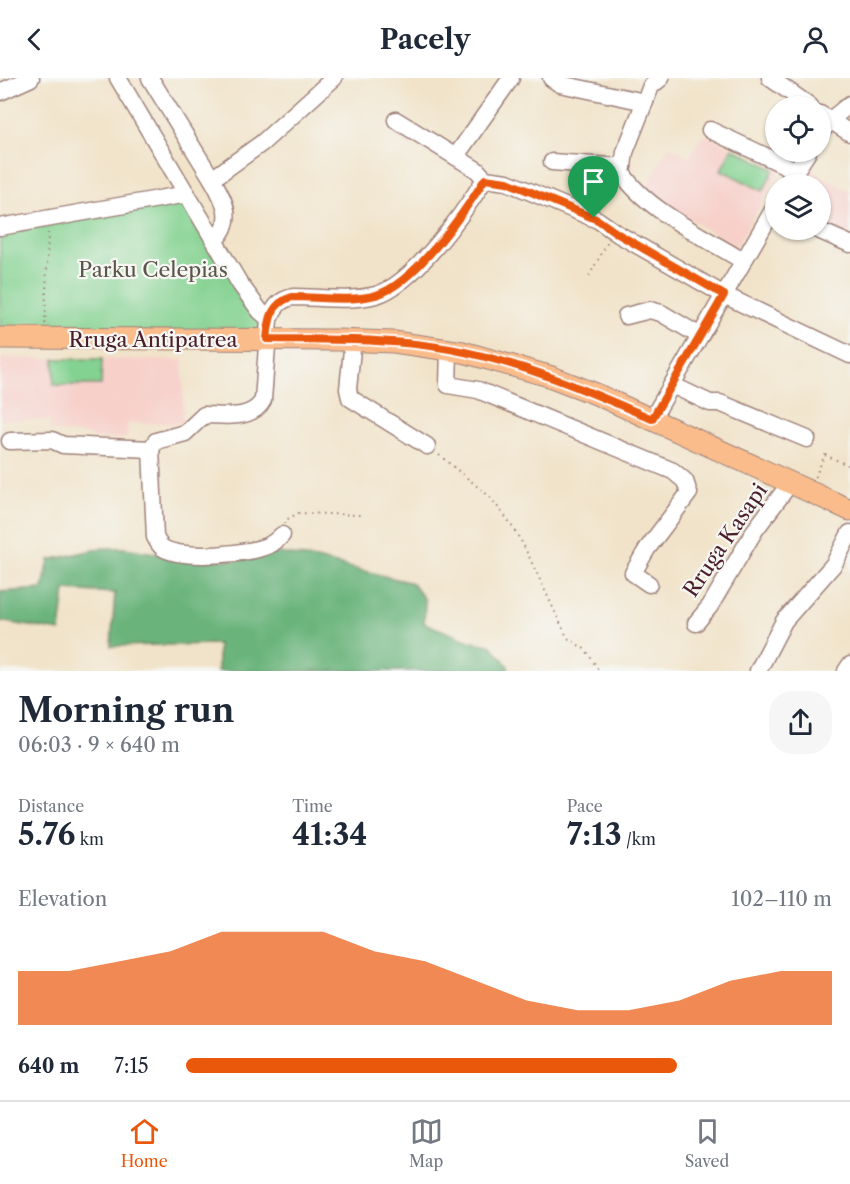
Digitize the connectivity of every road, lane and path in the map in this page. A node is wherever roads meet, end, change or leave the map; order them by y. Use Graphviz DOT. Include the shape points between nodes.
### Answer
graph roads {
  1 [pos="32,78"];
  2 [pos="118,78"];
  3 [pos="334,78"];
  4 [pos="511,78"];
  5 [pos="551,78"];
  6 [pos="661,78"];
  7 [pos="770,78"];
  8 [pos="157,80"];
  9 [pos="0,92"];
  10 [pos="796,96"];
  11 [pos="645,102"];
  12 [pos="850,104"];
  13 [pos="831,117"];
  14 [pos="396,120"];
  15 [pos="831,125"];
  16 [pos="710,130"];
  17 [pos="850,133"];
  18 [pos="456,156"];
  19 [pos="552,162"];
  20 [pos="623,170"];
  21 [pos="786,174"];
  22 [pos="212,179"];
  23 [pos="485,179"];
  24 [pos="187,194"];
  25 [pos="594,218"];
  26 [pos="48,219"];
  27 [pos="765,223"];
  28 [pos="0,227"];
  29 [pos="614,232"];
  30 [pos="831,236"];
  31 [pos="215,240"];
  32 [pos="850,244"];
  33 [pos="743,261"];
  34 [pos="589,276"];
  35 [pos="724,295"];
  36 [pos="626,316"];
  37 [pos="268,329"];
  38 [pos="700,336"];
  39 [pos="0,338"];
  40 [pos="44,338"];
  41 [pos="353,340"];
  42 [pos="449,349"];
  43 [pos="850,355"];
  44 [pos="672,385"];
  45 [pos="652,419"];
  46 [pos="807,439"];
  47 [pos="10,441"];
  48 [pos="427,446"];
  49 [pos="151,449"];
  50 [pos="850,466"];
  51 [pos="800,487"];
  52 [pos="850,510"];
  53 [pos="362,515"];
  54 [pos="850,533"];
  55 [pos="282,536"];
  56 [pos="649,584"];
  57 [pos="696,623"];
  58 [pos="850,665"];
  59 [pos="599,671"];
  60 [pos="758,671"];
  61 [pos="846,671"];
  1 -- 9 [label="street"];
  2 -- 24 [label="street"];
  3 -- 22 [label="street" via="262,143"];
  4 -- 18 [label="street"];
  5 -- 11 [label="street" via="560,84"];
  6 -- 11 [label="street" via="651,86"];
  7 -- 10 [label="street"];
  8 -- 22 [label="street"];
  11 -- 20 [label="street" via="625,153"];
  12 -- 13 [label="street"];
  14 -- 18 [label="street"];
  15 -- 17 [label="street"];
  16 -- 21 [label="street"];
  18 -- 23 [label="street"];
  19 -- 20 [label="street"];
  20 -- 25 [label="path" via="611,182"];
  20 -- 33 [label="street" via="631,187 660,210"];
  22 -- 31 [label="street" via="227,212 222,234"];
  23 -- 25 [label="street" via="507,182"];
  23 -- 37 [label="street" via="446,234 405,279 376,295 282,300"];
  24 -- 26 [label="street"];
  24 -- 31 [label="street"];
  25 -- 29 [label="street"];
  26 -- 28 [label="street"];
  26 -- 40 [label="path"];
  27 -- 33 [label="street"];
  29 -- 34 [label="path"];
  29 -- 35 [label="street"];
  30 -- 32 [label="street"];
  31 -- 37 [label="street"];
  33 -- 35 [label="street"];
  35 -- 38 [label="street"];
  35 -- 43 [label="street"];
  36 -- 38 [label="street" via="650,310"];
  37 -- 40 [label="main road, Rruga Antipatrea"];
  37 -- 41 [label="main road, Rruga Antipatrea"];
  37 -- 49 [label="street" via="263,400 259,408 251,414 204,415 186,433 156,441"];
  38 -- 44 [label="street"];
  39 -- 40 [label="main road, Rruga Antipatrea"];
  41 -- 42 [label="main road, Rruga Antipatrea"];
  41 -- 48 [label="street" via="350,398"];
  42 -- 45 [label="main road, Rruga Antipatrea" via="549,376"];
  42 -- 56 [label="street" via="448,385 478,390 673,471 686,481 688,493 633,573"];
  44 -- 45 [label="street"];
  44 -- 46 [label="street"];
  45 -- 51 [label="main road, Rruga Antipatrea"];
  47 -- 49 [label="street" via="52,440 63,445"];
  48 -- 59 [label="path" via="500,508 523,544 565,633 586,650"];
  49 -- 55 [label="street" via="155,537 160,547 202,555 238,554 270,545"];
  50 -- 51 [label="path" via="825,455"];
  51 -- 52 [label="main road, Rruga Antipatrea"];
  51 -- 57 [label="street, Rruga Kasapi" via="755,530"];
  53 -- 55 [label="path" via="298,513 286,520"];
  54 -- 60 [label="street" via="834,564 784,621"];
  58 -- 61 [label="street"];
}
